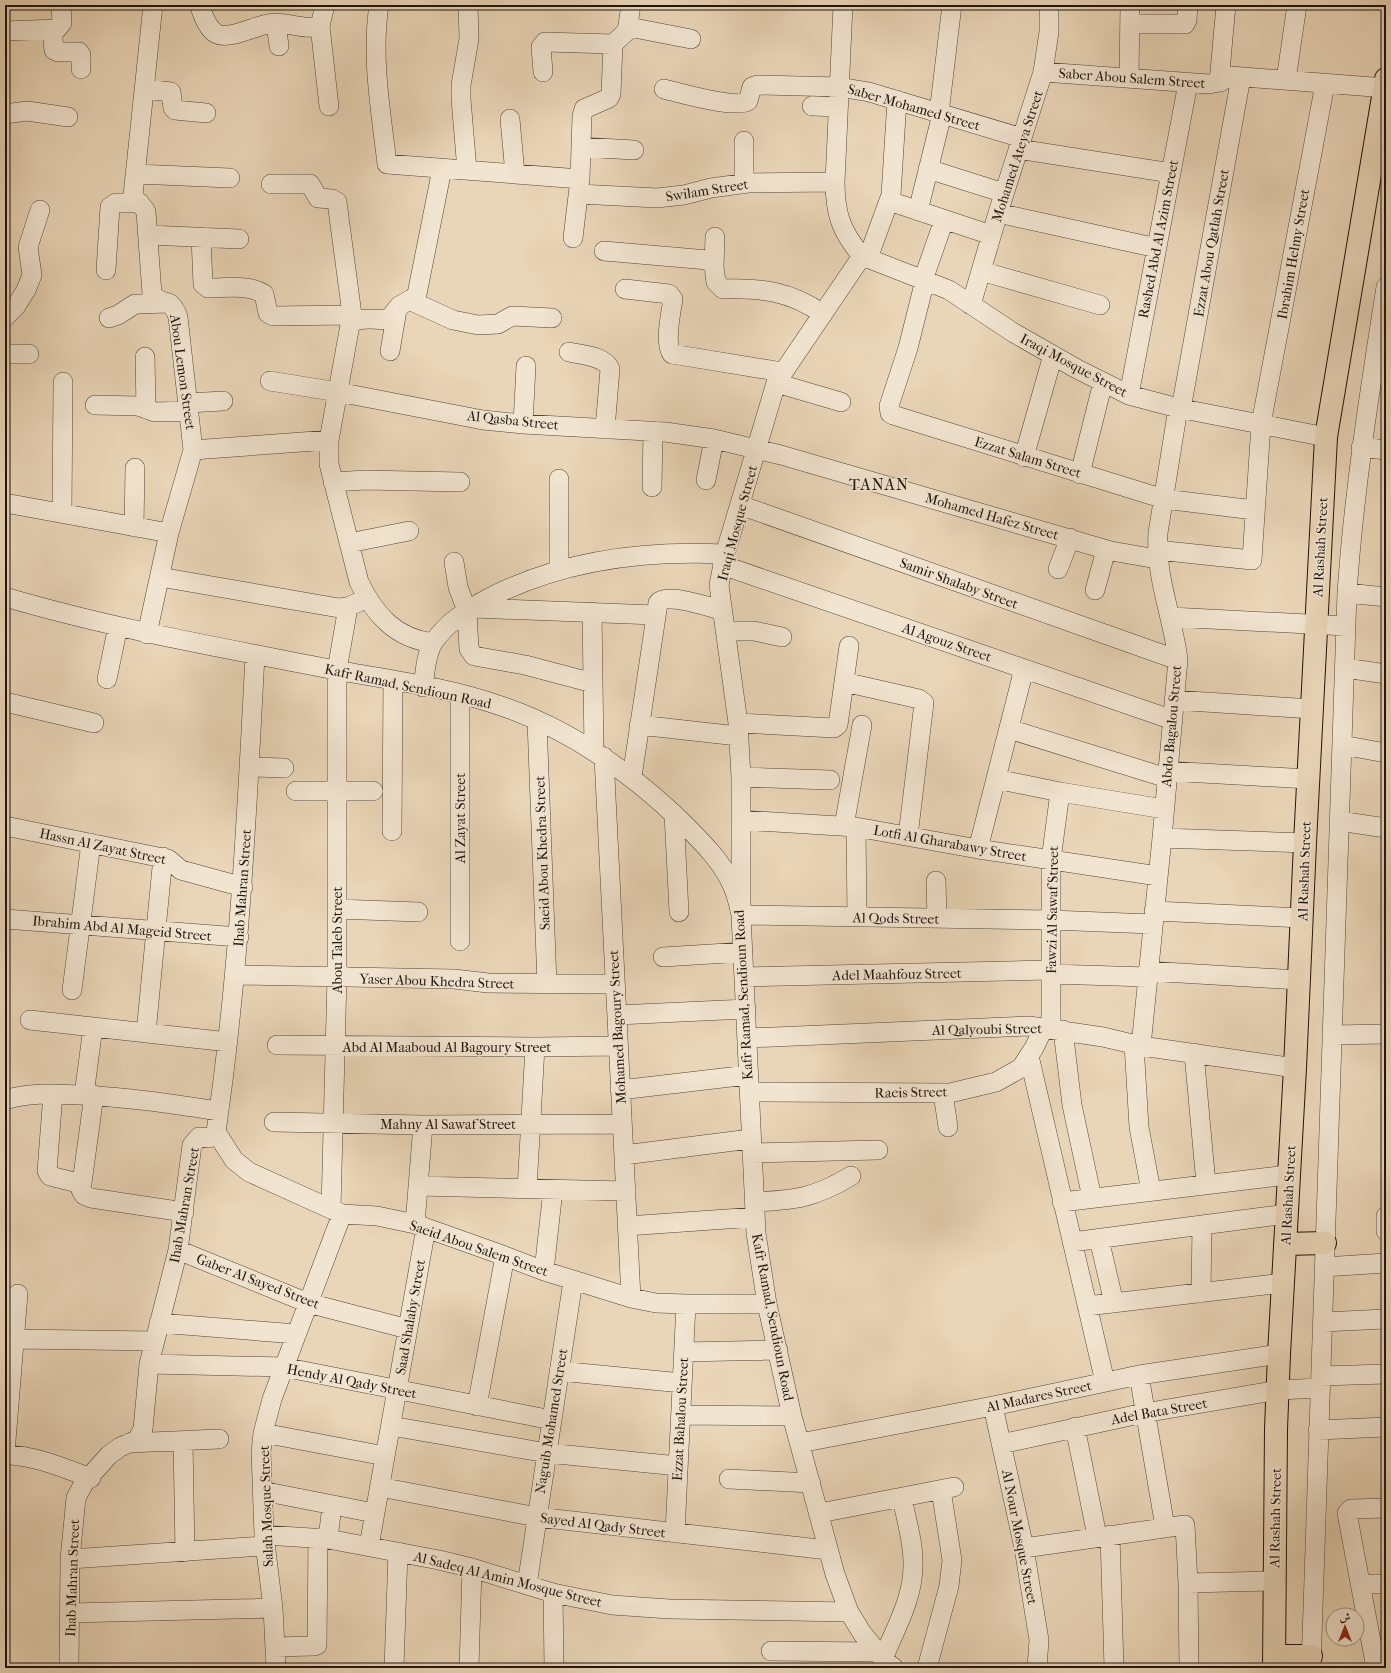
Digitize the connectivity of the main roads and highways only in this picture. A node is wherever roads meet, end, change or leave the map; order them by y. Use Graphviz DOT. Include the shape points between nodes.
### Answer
graph roads {
  1 [pos="1386,85"];
  2 [pos="1325,1243"];
  3 [pos="1285,1244"];
  4 [pos="1274,1662"];
  5 [pos="1311,1662"];
  1 -- 3 [label="main road, Al Rashah Street" via="1326,437"];
  2 -- 3 [label="main road"];
  3 -- 4 [label="main road, Al Rashah Street" via="1276,1429"];
  4 -- 5 [label="main road"];
}
